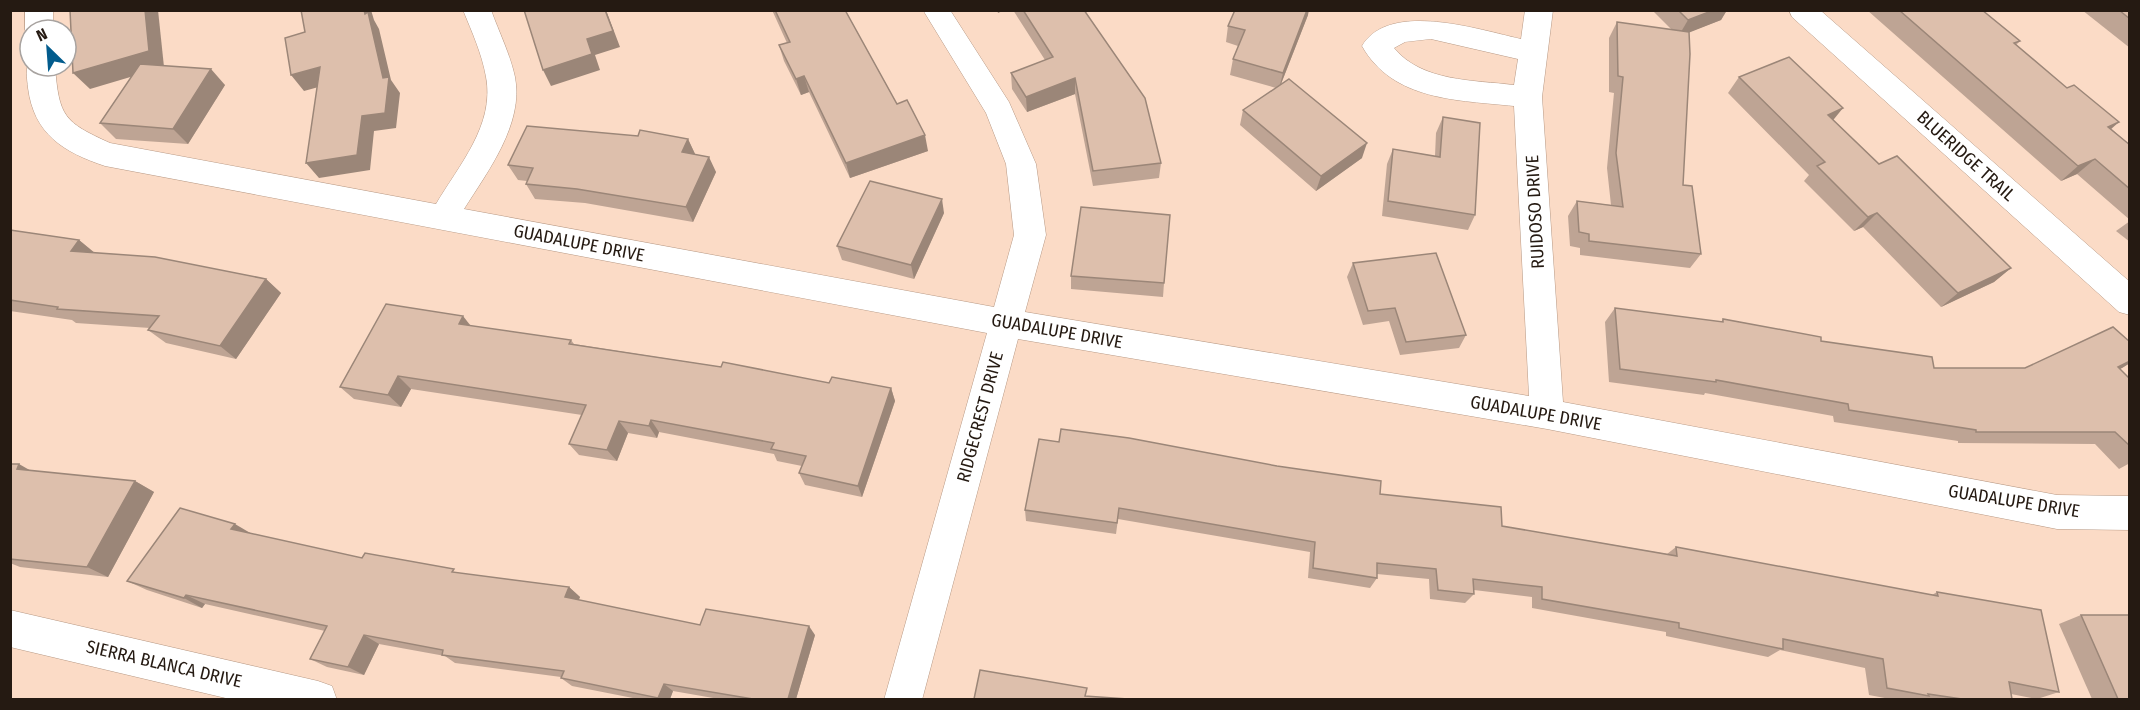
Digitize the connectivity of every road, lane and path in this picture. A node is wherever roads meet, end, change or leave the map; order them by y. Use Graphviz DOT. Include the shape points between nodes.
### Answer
graph roads {
  1 [pos="477,10"];
  2 [pos="936,10"];
  3 [pos="1539,10"];
  4 [pos="1802,10"];
  5 [pos="1535,52"];
  6 [pos="43,78"];
  7 [pos="1528,97"];
  8 [pos="443,218"];
  9 [pos="2130,302"];
  10 [pos="1006,323"];
  11 [pos="1547,414"];
  12 [pos="2130,513"];
  13 [pos="10,628"];
  14 [pos="225,689"];
  15 [pos="318,699"];
  16 [pos="903,699"];
  1 -- 8 [label="street" via="498,69 502,99 494,130"];
  2 -- 10 [label="street, RIDGECREST DRIVE" via="999,110 1021,164 1030,235"];
  3 -- 5 [label="street, RUIDOSO DRIVE"];
  4 -- 9 [label="street, BLUERIDGE TRAIL"];
  5 -- 7 [label="street, RUIDOSO DRIVE" via="1529,70"];
  5 -- 7 [label="street" via="1431,28 1399,32 1376,46 1393,67 1434,86"];
  6 -- 8 [label="street, GUADALUPE DRIVE" via="48,116 66,136 105,154"];
  7 -- 11 [label="street, RUIDOSO DRIVE"];
  8 -- 10 [label="street, GUADALUPE DRIVE"];
  10 -- 11 [label="street, GUADALUPE DRIVE"];
  10 -- 16 [label="street, RIDGECREST DRIVE"];
  11 -- 12 [label="street, GUADALUPE DRIVE" via="2057,512"];
  13 -- 14 [label="street, SIERRA BLANCA DRIVE"];
  14 -- 15 [label="street, SIERRA BLANCA DRIVE"];
}
